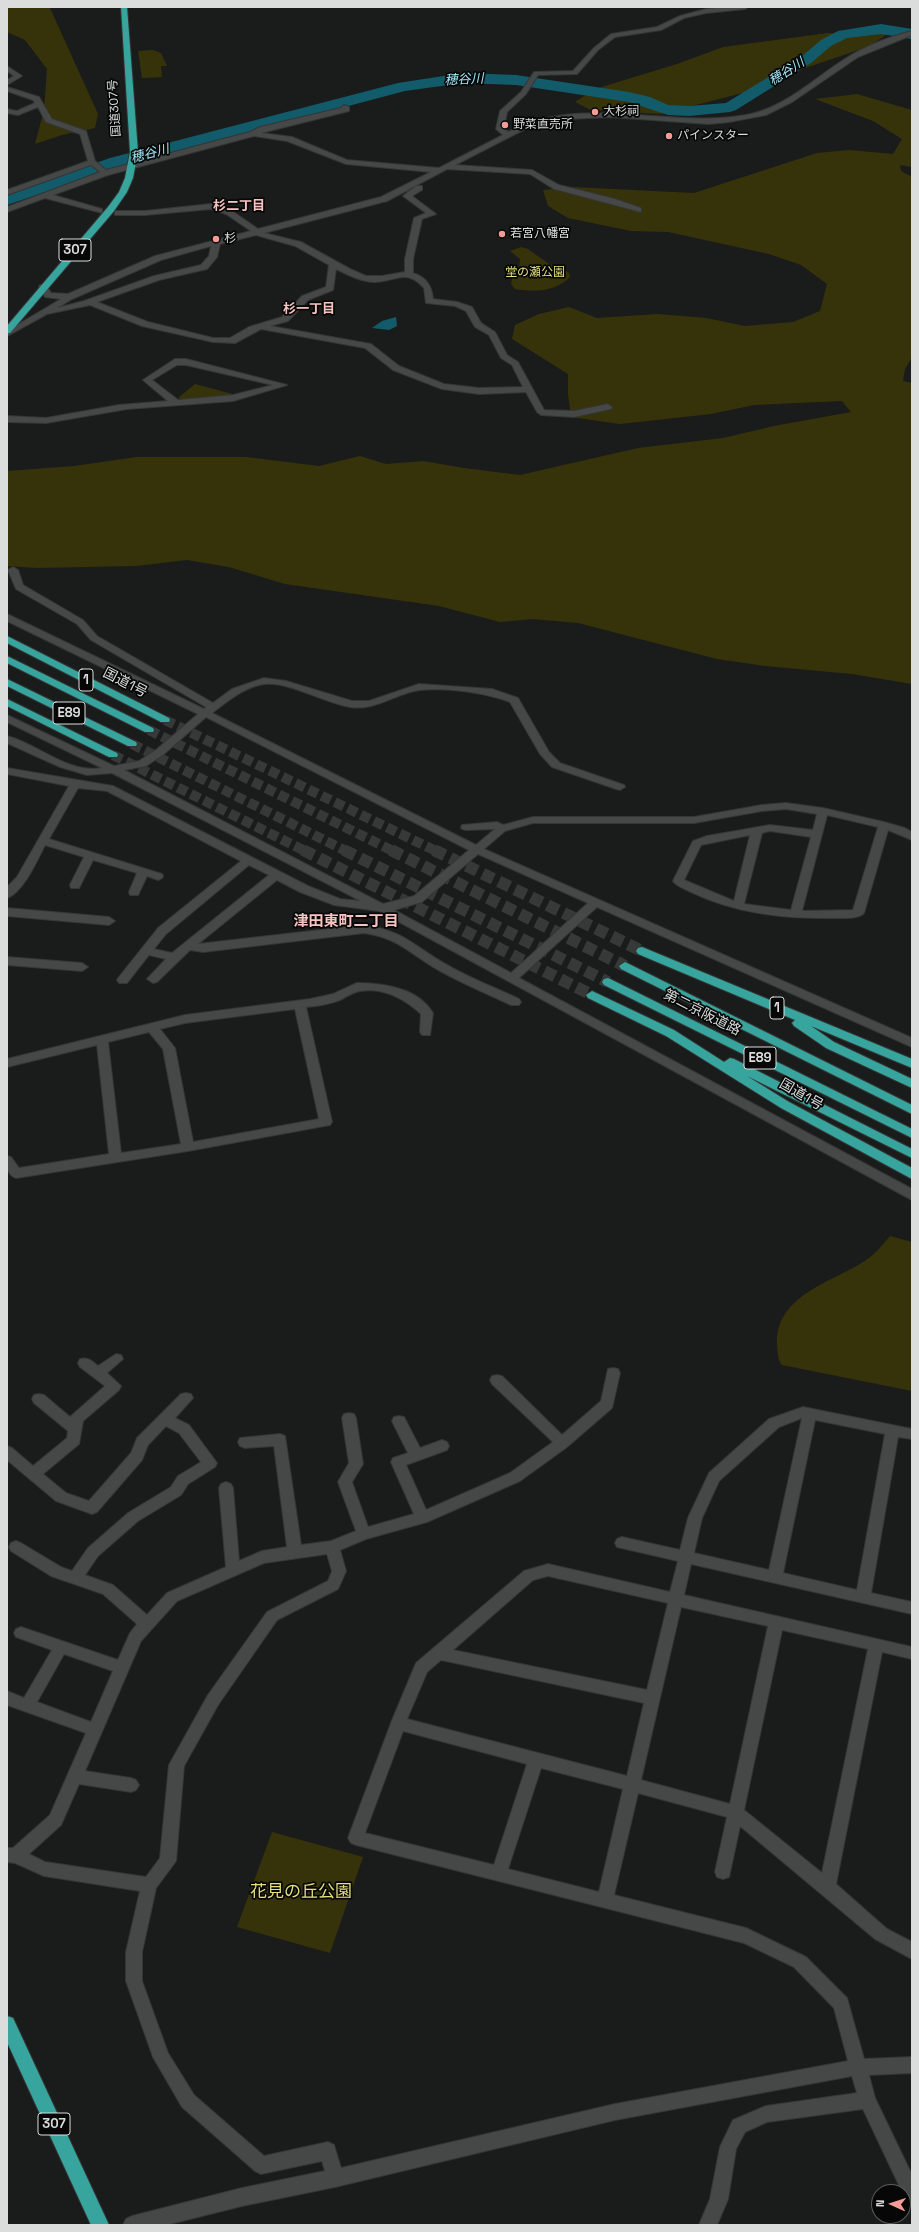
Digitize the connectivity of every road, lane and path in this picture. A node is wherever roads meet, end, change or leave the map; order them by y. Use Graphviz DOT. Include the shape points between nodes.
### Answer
graph roads {
  1 [pos="124,7"];
  2 [pos="744,7"];
  3 [pos="912,33"];
  4 [pos="899,37"];
  5 [pos="912,41"];
  6 [pos="7,68"];
  7 [pos="7,83"];
  8 [pos="7,89"];
  9 [pos="39,104"];
  10 [pos="344,107"];
  11 [pos="7,111"];
  12 [pos="253,134"];
  13 [pos="506,134"];
  14 [pos="92,162"];
  15 [pos="132,164"];
  16 [pos="442,168"];
  17 [pos="104,173"];
  18 [pos="420,181"];
  19 [pos="7,193"];
  20 [pos="43,195"];
  21 [pos="7,210"];
  22 [pos="99,210"];
  23 [pos="638,210"];
  24 [pos="118,213"];
  25 [pos="256,232"];
  26 [pos="216,243"];
  27 [pos="333,264"];
  28 [pos="409,274"];
  29 [pos="43,288"];
  30 [pos="68,297"];
  31 [pos="91,302"];
  32 [pos="45,312"];
  33 [pos="263,327"];
  34 [pos="7,331"];
  35 [pos="7,334"];
  36 [pos="528,389"];
  37 [pos="176,403"];
  38 [pos="608,407"];
  39 [pos="7,419"];
  40 [pos="13,570"];
  41 [pos="7,618"];
  42 [pos="7,639"];
  43 [pos="7,659"];
  44 [pos="7,682"];
  45 [pos="7,702"];
  46 [pos="209,710"];
  47 [pos="7,718"];
  48 [pos="166,720"];
  49 [pos="149,730"];
  50 [pos="7,738"];
  51 [pos="132,744"];
  52 [pos="113,755"];
  53 [pos="116,770"];
  54 [pos="7,771"];
  55 [pos="76,784"];
  56 [pos="620,787"];
  57 [pos="823,811"];
  58 [pos="884,825"];
  59 [pos="466,827"];
  60 [pos="501,829"];
  61 [pos="757,830"];
  62 [pos="817,834"];
  63 [pos="912,837"];
  64 [pos="43,841"];
  65 [pos="476,849"];
  66 [pos="90,855"];
  67 [pos="250,860"];
  68 [pos="143,872"];
  69 [pos="277,874"];
  70 [pos="158,876"];
  71 [pos="75,885"];
  72 [pos="134,892"];
  73 [pos="7,894"];
  74 [pos="596,902"];
  75 [pos="738,906"];
  76 [pos="382,908"];
  77 [pos="7,912"];
  78 [pos="796,914"];
  79 [pos="109,921"];
  80 [pos="188,946"];
  81 [pos="146,951"];
  82 [pos="642,951"];
  83 [pos="174,957"];
  84 [pos="7,961"];
  85 [pos="625,966"];
  86 [pos="82,967"];
  87 [pos="512,978"];
  88 [pos="153,979"];
  89 [pos="123,980"];
  90 [pos="608,982"];
  91 [pos="592,995"];
  92 [pos="515,1002"];
  93 [pos="300,1004"];
  94 [pos="777,1008"];
  95 [pos="151,1026"];
  96 [pos="426,1032"];
  97 [pos="670,1033"];
  98 [pos="102,1040"];
  99 [pos="912,1043"];
  100 [pos="7,1064"];
  101 [pos="912,1064"];
  102 [pos="912,1084"];
  103 [pos="912,1110"];
  104 [pos="912,1134"];
  105 [pos="188,1147"];
  106 [pos="912,1154"];
  107 [pos="116,1158"];
  108 [pos="7,1160"];
  109 [pos="912,1174"];
  110 [pos="912,1195"];
  111 [pos="116,1359"];
  112 [pos="85,1363"];
  113 [pos="98,1373"];
  114 [pos="613,1373"];
  115 [pos="497,1380"];
  116 [pos="186,1398"];
  117 [pos="39,1399"];
  118 [pos="810,1414"];
  119 [pos="349,1418"];
  120 [pos="164,1419"];
  121 [pos="399,1420"];
  122 [pos="75,1429"];
  123 [pos="892,1430"];
  124 [pos="912,1434"];
  125 [pos="246,1442"];
  126 [pos="562,1443"];
  127 [pos="442,1446"];
  128 [pos="7,1452"];
  129 [pos="416,1456"];
  130 [pos="32,1474"];
  131 [pos="226,1488"];
  132 [pos="422,1518"];
  133 [pos="364,1534"];
  134 [pos="622,1542"];
  135 [pos="16,1547"];
  136 [pos="332,1547"];
  137 [pos="295,1552"];
  138 [pos="685,1557"];
  139 [pos="233,1570"];
  140 [pos="775,1577"];
  141 [pos="75,1578"];
  142 [pos="863,1597"];
  143 [pos="675,1599"];
  144 [pos="912,1608"];
  145 [pos="776,1622"];
  146 [pos="147,1624"];
  147 [pos="20,1632"];
  148 [pos="876,1644"];
  149 [pos="61,1647"];
  150 [pos="439,1653"];
  151 [pos="912,1653"];
  152 [pos="122,1668"];
  153 [pos="7,1698"];
  154 [pos="652,1698"];
  155 [pos="28,1705"];
  156 [pos="398,1723"];
  157 [pos="95,1730"];
  158 [pos="536,1760"];
  159 [pos="75,1777"];
  160 [pos="131,1785"];
  161 [pos="631,1785"];
  162 [pos="735,1812"];
  163 [pos="12,1855"];
  164 [pos="723,1872"];
  165 [pos="498,1874"];
  166 [pos="148,1884"];
  167 [pos="828,1888"];
  168 [pos="605,1900"];
  169 [pos="912,1951"];
  170 [pos="7,2024"];
  171 [pos="912,2065"];
  172 [pos="859,2067"];
  173 [pos="867,2100"];
  174 [pos="335,2178"];
  175 [pos="912,2194"];
  176 [pos="100,2225"];
  177 [pos="132,2225"];
  178 [pos="708,2225"];
  1 -- 15 [label="highway, 国道307号 / 307" via="134,152"];
  2 -- 13 [label="street" via="706,11 682,17 659,29 619,33 596,49 575,73 536,73 530,85 504,112 500,129"];
  3 -- 4 [label="street"];
  4 -- 5 [label="street"];
  4 -- 13 [label="street" via="848,60 797,98 751,117 705,123 609,115 572,116 527,125"];
  6 -- 7 [label="street" via="19,76"];
  8 -- 9 [label="street" via="36,99"];
  9 -- 11 [label="street" via="18,113"];
  9 -- 14 [label="street" via="49,120 83,133"];
  10 -- 12 [label="street" via="346,109 263,129"];
  12 -- 15 [label="street"];
  12 -- 16 [label="street" via="289,139 346,162"];
  13 -- 16 [label="street"];
  14 -- 17 [label="street"];
  14 -- 19 [label="street"];
  15 -- 17 [label="street"];
  15 -- 29 [label="highway, 国道307号 / 307" via="123,192 111,209"];
  16 -- 18 [label="street"];
  16 -- 23 [label="street" via="532,172 538,178 565,191 625,203"];
  17 -- 20 [label="street"];
  18 -- 25 [label="street" via="384,199"];
  18 -- 28 [label="street" via="426,184 407,196 432,214 418,218 409,259"];
  20 -- 21 [label="street"];
  20 -- 22 [label="street"];
  24 -- 25 [label="street" via="218,208 236,217"];
  25 -- 26 [label="street"];
  25 -- 27 [label="street" via="296,243"];
  26 -- 30 [label="street" via="158,258"];
  26 -- 31 [label="street" via="213,257 204,267 141,282"];
  27 -- 28 [label="street" via="350,274 370,279"];
  27 -- 33 [label="street" via="330,288 305,298 285,319"];
  28 -- 36 [label="street" via="418,276 428,288 429,301 457,304 469,309 478,325 492,334 504,356 516,364"];
  29 -- 30 [label="street" via="48,295"];
  29 -- 34 [label="highway, 国道307号 / 307"];
  30 -- 32 [label="street"];
  31 -- 32 [label="street" via="74,308"];
  31 -- 33 [label="street" via="105,310 120,313 145,324 219,341 232,341 252,329"];
  32 -- 35 [label="street"];
  33 -- 36 [label="street" via="368,346 396,368 442,386 479,391"];
  36 -- 38 [label="street" via="541,412 574,414"];
  37 -- 37 [label="street" via="233,398 283,385 186,362 175,362 147,380"];
  37 -- 39 [label="street" via="113,408 60,419 25,422"];
  40 -- 46 [label="street" via="19,587 80,622 94,638"];
  41 -- 46 [label="street"];
  42 -- 48 [label="highway, 国道1号 / 1"];
  43 -- 49 [label="highway, E89"];
  44 -- 51 [label="highway, E89"];
  45 -- 52 [label="highway"];
  46 -- 53 [label="street" via="142,764"];
  46 -- 56 [label="street" via="236,691 264,681 282,683 351,704 370,704 419,688 492,692 514,700 545,754 556,765"];
  46 -- 65 [label="street"];
  47 -- 53 [label="street"];
  50 -- 53 [label="street" via="77,770 91,773"];
  53 -- 76 [label="street"];
  54 -- 55 [label="street"];
  55 -- 64 [label="street"];
  55 -- 67 [label="street" via="109,788"];
  57 -- 58 [label="street"];
  57 -- 60 [label="street" via="786,806 694,820 533,820"];
  57 -- 62 [label="street"];
  58 -- 63 [label="street" via="901,830"];
  58 -- 78 [label="street" via="858,913 816,916"];
  59 -- 60 [label="street" via="497,825"];
  60 -- 65 [label="street"];
  61 -- 62 [label="street" via="770,828"];
  61 -- 75 [label="street"];
  61 -- 75 [label="street" via="697,843 678,881"];
  62 -- 78 [label="street"];
  64 -- 66 [label="street"];
  64 -- 73 [label="street" via="21,879"];
  65 -- 74 [label="street"];
  65 -- 76 [label="street" via="418,899"];
  66 -- 68 [label="street"];
  66 -- 71 [label="street"];
  67 -- 69 [label="street"];
  67 -- 81 [label="street" via="162,931"];
  68 -- 70 [label="street"];
  68 -- 72 [label="street"];
  69 -- 76 [label="street" via="338,902"];
  69 -- 80 [label="street"];
  74 -- 87 [label="street"];
  74 -- 99 [label="street"];
  75 -- 78 [label="street"];
  76 -- 87 [label="street"];
  77 -- 79 [label="street"];
  80 -- 83 [label="street"];
  80 -- 92 [label="street" via="203,948 364,929 384,931 400,937 444,969"];
  81 -- 83 [label="street"];
  81 -- 89 [label="street"];
  82 -- 94 [label="highway, 1"];
  83 -- 88 [label="street"];
  84 -- 86 [label="street"];
  85 -- 103 [label="highway, 第二京阪道路 / E89"];
  87 -- 110 [label="street"];
  90 -- 104 [label="highway, 第二京阪道路 / E89"];
  91 -- 97 [label="highway, 国道1号"];
  93 -- 95 [label="street"];
  93 -- 96 [label="street" via="336,997 357,988 374,987 394,991 414,1001 427,1014"];
  93 -- 105 [label="street" via="326,1122"];
  94 -- 101 [label="highway, 1"];
  94 -- 102 [label="highway" via="830,1045"];
  95 -- 98 [label="street"];
  95 -- 105 [label="street" via="169,1048"];
  97 -- 106 [label="highway"];
  97 -- 109 [label="highway, 国道1号" via="785,1105"];
  98 -- 100 [label="street"];
  98 -- 107 [label="street"];
  105 -- 107 [label="street"];
  107 -- 108 [label="street" via="16,1173"];
  111 -- 113 [label="street"];
  112 -- 113 [label="street"];
  113 -- 122 [label="street" via="114,1386 76,1419"];
  114 -- 126 [label="street" via="607,1404"];
  115 -- 126 [label="street"];
  116 -- 120 [label="street"];
  117 -- 122 [label="street"];
  118 -- 123 [label="street"];
  118 -- 138 [label="street" via="803,1412 774,1423 714,1477 694,1518"];
  118 -- 140 [label="street"];
  119 -- 133 [label="street" via="356,1464 345,1482"];
  120 -- 130 [label="street" via="142,1442 137,1456 92,1508 61,1497"];
  120 -- 141 [label="street" via="184,1429 210,1463 183,1480 176,1491 133,1517 93,1552"];
  121 -- 129 [label="street"];
  122 -- 130 [label="street" via="74,1440"];
  123 -- 124 [label="street"];
  123 -- 142 [label="street"];
  125 -- 137 [label="street" via="280,1440"];
  126 -- 132 [label="street" via="515,1477"];
  127 -- 129 [label="street"];
  128 -- 130 [label="street"];
  129 -- 132 [label="street" via="398,1462"];
  131 -- 139 [label="street"];
  132 -- 133 [label="street"];
  133 -- 136 [label="street"];
  134 -- 138 [label="street"];
  135 -- 141 [label="street" via="56,1572"];
  136 -- 137 [label="street"];
  136 -- 166 [label="street" via="339,1571 332,1585 272,1616 213,1700 177,1765 168,1861"];
  137 -- 139 [label="street" via="262,1557"];
  138 -- 140 [label="street"];
  138 -- 143 [label="street"];
  139 -- 146 [label="street" via="172,1597"];
  140 -- 142 [label="street"];
  141 -- 146 [label="street" via="108,1589"];
  142 -- 144 [label="street"];
  143 -- 145 [label="street"];
  143 -- 150 [label="street" via="548,1570 529,1575"];
  143 -- 154 [label="street"];
  145 -- 148 [label="street"];
  145 -- 162 [label="street"];
  146 -- 152 [label="street" via="135,1637"];
  147 -- 149 [label="street"];
  148 -- 151 [label="street"];
  148 -- 167 [label="street"];
  149 -- 152 [label="street"];
  149 -- 155 [label="street"];
  150 -- 154 [label="street"];
  150 -- 156 [label="street" via="421,1668"];
  152 -- 157 [label="street"];
  153 -- 155 [label="street"];
  154 -- 161 [label="street"];
  155 -- 157 [label="street"];
  156 -- 158 [label="street"];
  156 -- 165 [label="street" via="356,1838"];
  157 -- 159 [label="street"];
  158 -- 161 [label="street"];
  158 -- 165 [label="street"];
  159 -- 160 [label="street"];
  159 -- 163 [label="street" via="56,1820"];
  161 -- 162 [label="street"];
  161 -- 168 [label="street"];
  162 -- 164 [label="street"];
  162 -- 167 [label="street"];
  163 -- 166 [label="street" via="44,1869"];
  165 -- 168 [label="street"];
  166 -- 174 [label="street" via="134,1952 134,1981 161,2057 188,2101 261,2165 328,2151"];
  167 -- 169 [label="street" via="881,1934"];
  168 -- 172 [label="street" via="746,1936 800,1962 841,2004"];
  170 -- 176 [label="highway, 307"];
  171 -- 172 [label="street"];
  172 -- 173 [label="street"];
  172 -- 174 [label="street" via="615,2112"];
  173 -- 175 [label="street"];
  173 -- 178 [label="street" via="766,2114 739,2126 728,2147 719,2199"];
  174 -- 177 [label="street" via="242,2197"];
}
